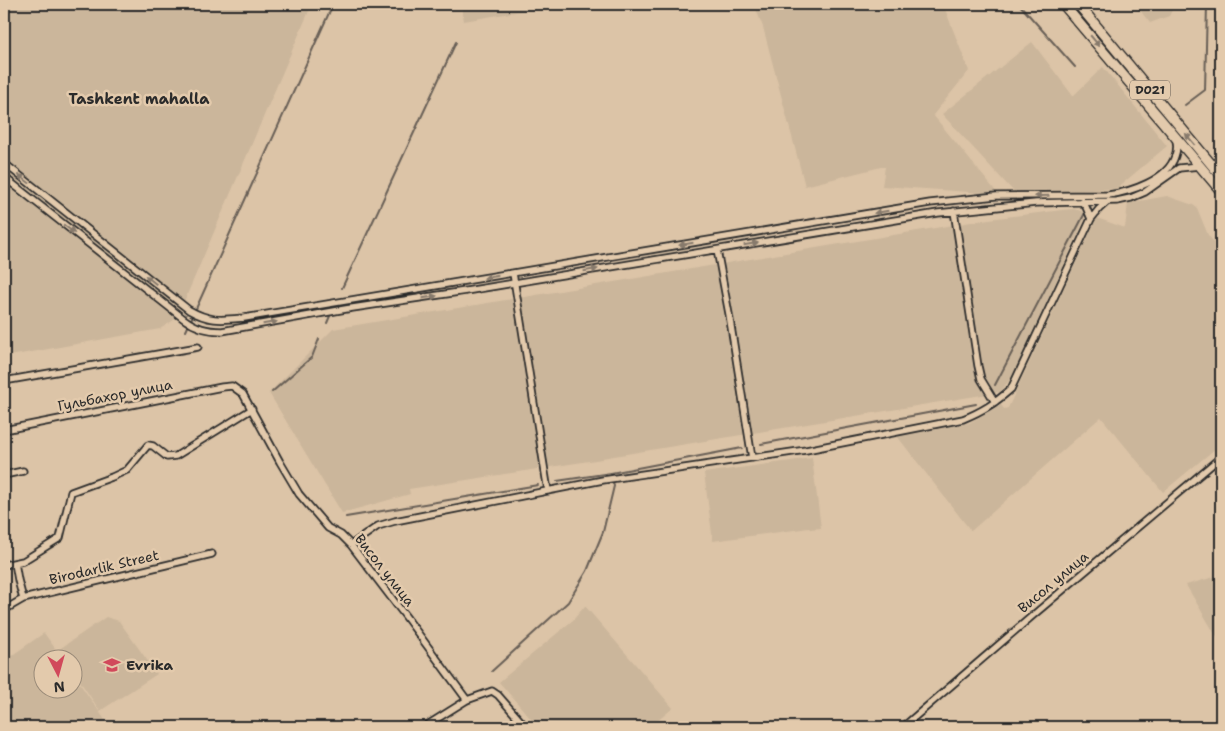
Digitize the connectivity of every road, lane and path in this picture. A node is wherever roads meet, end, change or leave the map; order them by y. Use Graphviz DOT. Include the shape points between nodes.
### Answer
graph roads {
  1 [pos="1063,4"];
  2 [pos="1078,4"];
  3 [pos="1176,138"];
  4 [pos="4,163"];
  5 [pos="1200,166"];
  6 [pos="1221,176"];
  7 [pos="4,177"];
  8 [pos="1221,191"];
  9 [pos="1081,201"];
  10 [pos="1108,201"];
  11 [pos="954,211"];
  12 [pos="1091,219"];
  13 [pos="800,225"];
  14 [pos="802,235"];
  15 [pos="717,250"];
  16 [pos="513,273"];
  17 [pos="515,283"];
  18 [pos="222,320"];
  19 [pos="222,331"];
  20 [pos="198,346"];
  21 [pos="4,381"];
  22 [pos="232,386"];
  23 [pos="995,402"];
  24 [pos="252,409"];
  25 [pos="4,430"];
  26 [pos="1221,457"];
  27 [pos="752,458"];
  28 [pos="23,471"];
  29 [pos="4,475"];
  30 [pos="548,491"];
  31 [pos="352,545"];
  32 [pos="212,554"];
  33 [pos="15,563"];
  34 [pos="4,565"];
  35 [pos="23,599"];
  36 [pos="4,610"];
  37 [pos="467,700"];
  38 [pos="424,727"];
  39 [pos="526,727"];
  40 [pos="903,727"];
  1 -- 3 [label="highway, D021, one-way"];
  6 -- 2 [label="highway, D021, one-way"];
  3 -- 5 [label="highway, D021"];
  3 -- 13 [label="street, one-way" via="1176,156 1168,167 1153,179 1126,192 957,200"];
  18 -- 4 [label="street, one-way" via="210,320 190,310"];
  5 -- 8 [label="highway, D021"];
  5 -- 10 [label="street" via="1179,168 1146,192"];
  7 -- 19 [label="street, one-way" via="193,326"];
  9 -- 10 [label="street"];
  9 -- 11 [label="street"];
  9 -- 12 [label="street"];
  10 -- 12 [label="street"];
  11 -- 14 [label="street"];
  11 -- 23 [label="street" via="978,366 981,379"];
  12 -- 23 [label="street" via="1011,388"];
  13 -- 14 [label="street"];
  13 -- 16 [label="street, one-way"];
  15 -- 14 [label="street, one-way"];
  17 -- 15 [label="street, one-way"];
  15 -- 27 [label="street"];
  16 -- 17 [label="street"];
  16 -- 18 [label="street, one-way"];
  19 -- 17 [label="street, one-way"];
  17 -- 30 [label="street"];
  18 -- 19 [label="street"];
  20 -- 21 [label="street"];
  22 -- 24 [label="street, Висол улица"];
  22 -- 25 [label="street, Гульбахор улица"];
  23 -- 27 [label="street" via="962,419"];
  24 -- 31 [label="street, Висол улица" via="300,494 328,528"];
  24 -- 33 [label="street" via="176,456 167,457 148,445 127,470 71,492 60,538"];
  26 -- 40 [label="street, Висол улица"];
  27 -- 30 [label="street" via="612,478"];
  28 -- 29 [label="street"];
  30 -- 31 [label="street" via="386,523"];
  31 -- 37 [label="street, Висол улица"];
  32 -- 35 [label="street, Birodarlik Street"];
  33 -- 34 [label="street"];
  33 -- 35 [label="street"];
  35 -- 36 [label="street, Birodarlik Street"];
  37 -- 38 [label="street"];
  37 -- 39 [label="street" via="492,691"];
}
